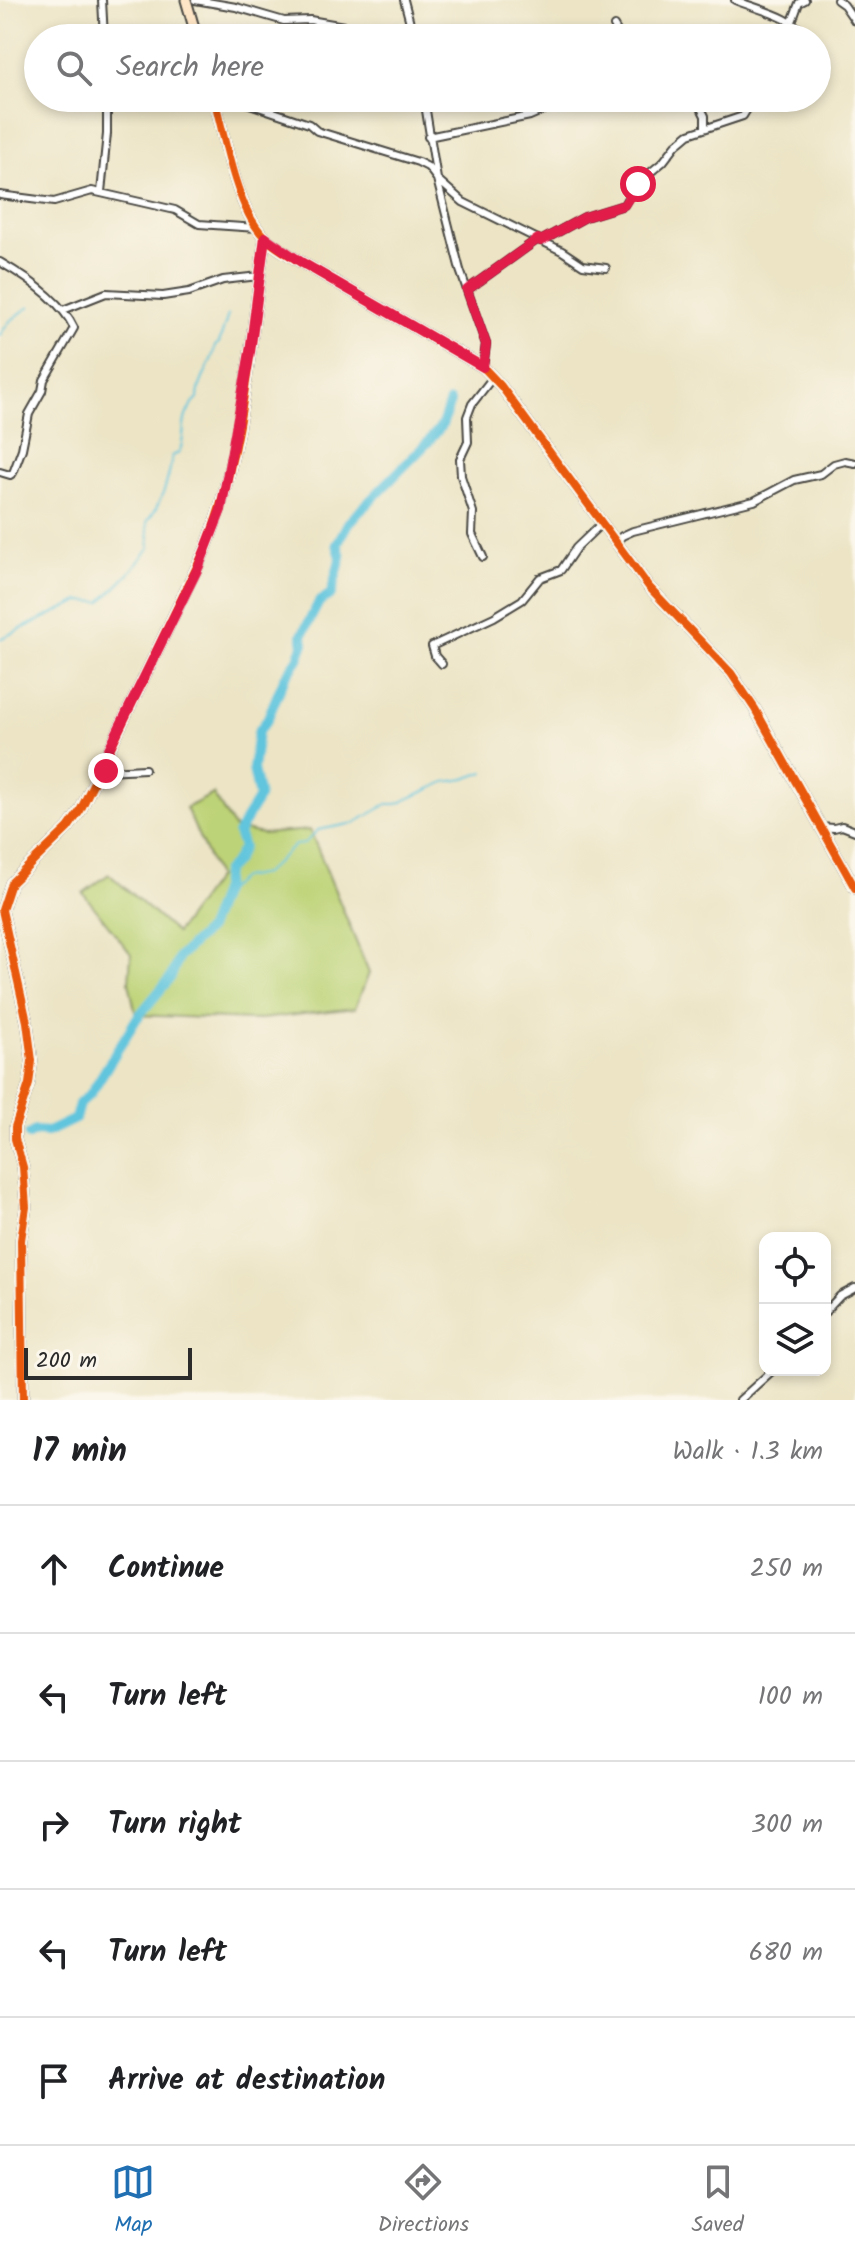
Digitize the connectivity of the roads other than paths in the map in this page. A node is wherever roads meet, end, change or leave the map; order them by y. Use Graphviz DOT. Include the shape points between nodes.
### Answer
graph roads {
  1 [pos="102,0"];
  2 [pos="186,0"];
  3 [pos="195,0"];
  4 [pos="404,0"];
  5 [pos="735,0"];
  6 [pos="805,0"];
  7 [pos="837,0"];
  8 [pos="855,21"];
  9 [pos="791,22"];
  10 [pos="103,24"];
  11 [pos="193,24"];
  12 [pos="333,24"];
  13 [pos="410,24"];
  14 [pos="795,24"];
  15 [pos="107,112"];
  16 [pos="218,112"];
  17 [pos="273,112"];
  18 [pos="425,112"];
  19 [pos="539,112"];
  20 [pos="703,112"];
  21 [pos="745,112"];
  22 [pos="705,127"];
  23 [pos="428,137"];
  24 [pos="437,179"];
  25 [pos="101,192"];
  26 [pos="0,195"];
  27 [pos="257,228"];
  28 [pos="265,237"];
  29 [pos="539,240"];
  30 [pos="0,262"];
  31 [pos="606,268"];
  32 [pos="259,276"];
  33 [pos="467,290"];
  34 [pos="63,310"];
  35 [pos="483,367"];
  36 [pos="493,377"];
  37 [pos="855,463"];
  38 [pos="0,472"];
  39 [pos="602,523"];
  40 [pos="616,543"];
  41 [pos="483,557"];
  42 [pos="442,664"];
  43 [pos="100,767"];
  44 [pos="145,769"];
  45 [pos="820,827"];
  46 [pos="855,831"];
  47 [pos="852,875"];
  48 [pos="855,888"];
  49 [pos="855,1288"];
  50 [pos="831,1306"];
  51 [pos="766,1376"];
  52 [pos="23,1400"];
  53 [pos="740,1400"];
  1 -- 10 [label="street"];
  2 -- 11 [label="street"];
  3 -- 12 [label="street" via="284,21"];
  4 -- 13 [label="street"];
  5 -- 9 [label="street"];
  6 -- 9 [label="street"];
  7 -- 8 [label="street"];
  9 -- 14 [label="street"];
  15 -- 25 [label="street"];
  16 -- 27 [label="street" via="245,206"];
  17 -- 24 [label="street" via="418,162"];
  18 -- 23 [label="street"];
  19 -- 23 [label="street"];
  20 -- 22 [label="street"];
  21 -- 22 [label="street"];
  22 -- 29 [label="street" via="676,145 624,205"];
  23 -- 24 [label="street"];
  24 -- 29 [label="street" via="463,202"];
  24 -- 33 [label="street"];
  25 -- 26 [label="street" via="54,202"];
  25 -- 27 [label="street" via="175,210 199,224"];
  27 -- 28 [label="street"];
  28 -- 32 [label="street"];
  28 -- 35 [label="street"];
  29 -- 31 [label="street" via="583,265"];
  29 -- 33 [label="street"];
  30 -- 34 [label="street"];
  32 -- 34 [label="street" via="163,296 106,293"];
  32 -- 43 [label="street" via="246,382 221,510"];
  33 -- 35 [label="street" via="486,344"];
  34 -- 38 [label="street" via="74,331 29,414 13,473"];
  35 -- 36 [label="street"];
  36 -- 39 [label="street"];
  36 -- 41 [label="street" via="472,404 468,442 460,459 473,512 472,534"];
  37 -- 40 [label="street" via="834,464 754,501 633,531"];
  39 -- 40 [label="street"];
  39 -- 42 [label="street" via="561,570 540,578 522,600 432,646"];
  40 -- 45 [label="street" via="649,587 731,673"];
  43 -- 44 [label="street"];
  43 -- 52 [label="street" via="80,811 11,883 2,910 32,1061 15,1127 26,1207 21,1240"];
  45 -- 46 [label="street"];
  45 -- 47 [label="street"];
  47 -- 48 [label="street"];
  49 -- 50 [label="street"];
  51 -- 53 [label="street"];
}
